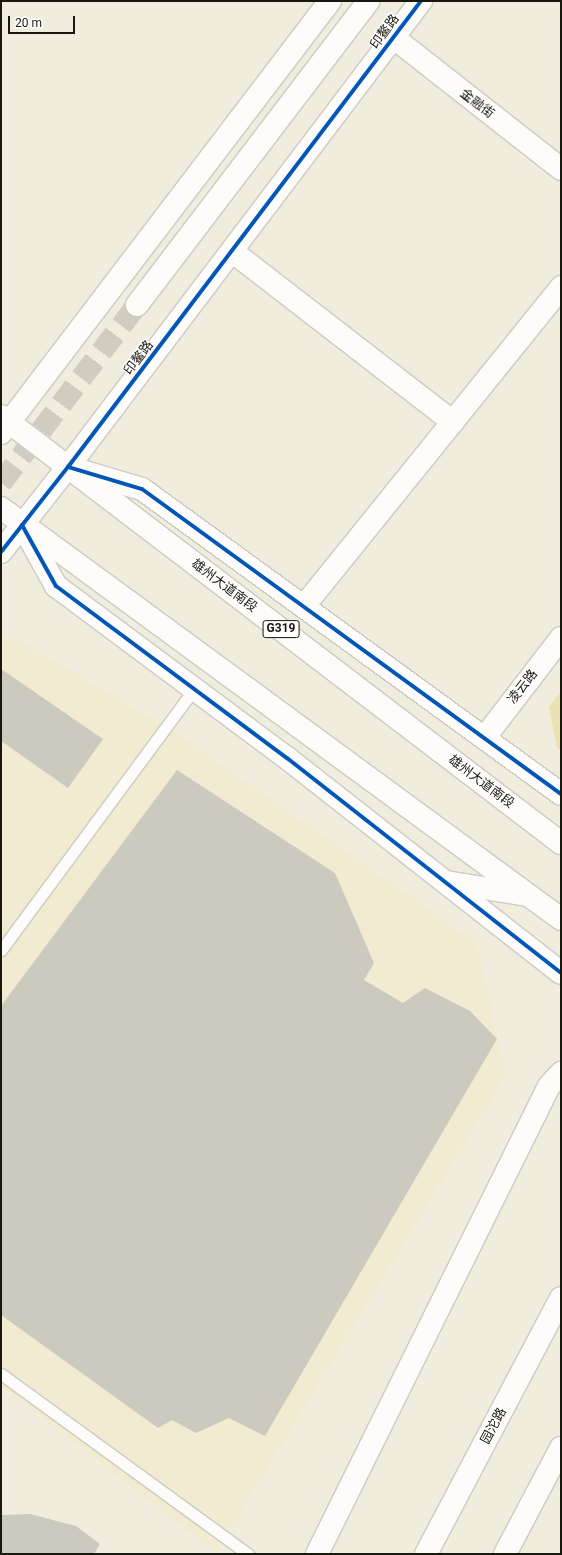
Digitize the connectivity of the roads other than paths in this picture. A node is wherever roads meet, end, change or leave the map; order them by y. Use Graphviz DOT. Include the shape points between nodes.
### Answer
graph roads {
  1 [pos="330,1"];
  2 [pos="369,1"];
  3 [pos="421,1"];
  4 [pos="394,38"];
  5 [pos="561,169"];
  6 [pos="233,252"];
  7 [pos="561,287"];
  8 [pos="137,305"];
  9 [pos="3,420"];
  10 [pos="453,422"];
  11 [pos="68,467"];
  12 [pos="1,508"];
  13 [pos="22,525"];
  14 [pos="1,552"];
  15 [pos="304,606"];
  16 [pos="561,638"];
  17 [pos="194,689"];
  18 [pos="485,737"];
  19 [pos="561,794"];
  20 [pos="561,843"];
  21 [pos="445,882"];
  22 [pos="528,895"];
  23 [pos="561,919"];
  24 [pos="1,950"];
  25 [pos="561,973"];
  26 [pos="561,1073"];
  27 [pos="561,1298"];
  28 [pos="1,1374"];
  29 [pos="561,1448"];
  30 [pos="248,1554"];
  31 [pos="317,1554"];
  32 [pos="426,1554"];
  33 [pos="505,1554"];
  1 -- 9 [label="main road"];
  2 -- 8 [label="main road"];
  3 -- 4 [label="main road, 印鳌路"];
  4 -- 5 [label="main road, 金融街"];
  4 -- 6 [label="main road, 印鳌路"];
  6 -- 10 [label="main road"];
  6 -- 11 [label="main road, 印鳌路"];
  7 -- 10 [label="main road"];
  9 -- 11 [label="main road, 雄州大道南段 / G319"];
  10 -- 15 [label="main road"];
  11 -- 13 [label="main road, 印鳌路"];
  11 -- 15 [label="main road" via="142,489"];
  11 -- 20 [label="main road, 雄州大道南段 / G319"];
  12 -- 13 [label="main road"];
  13 -- 14 [label="main road, 印鳌路"];
  13 -- 17 [label="main road" via="56,586"];
  13 -- 22 [label="main road"];
  15 -- 18 [label="main road"];
  16 -- 18 [label="main road, 凌云路"];
  17 -- 21 [label="main road"];
  17 -- 24 [label="lane"];
  18 -- 19 [label="main road"];
  21 -- 22 [label="main road"];
  21 -- 25 [label="main road"];
  22 -- 23 [label="main road"];
  26 -- 31 [label="main road" via="549,1086"];
  27 -- 32 [label="main road, 园沱路"];
  28 -- 30 [label="lane"];
  29 -- 33 [label="main road"];
}
